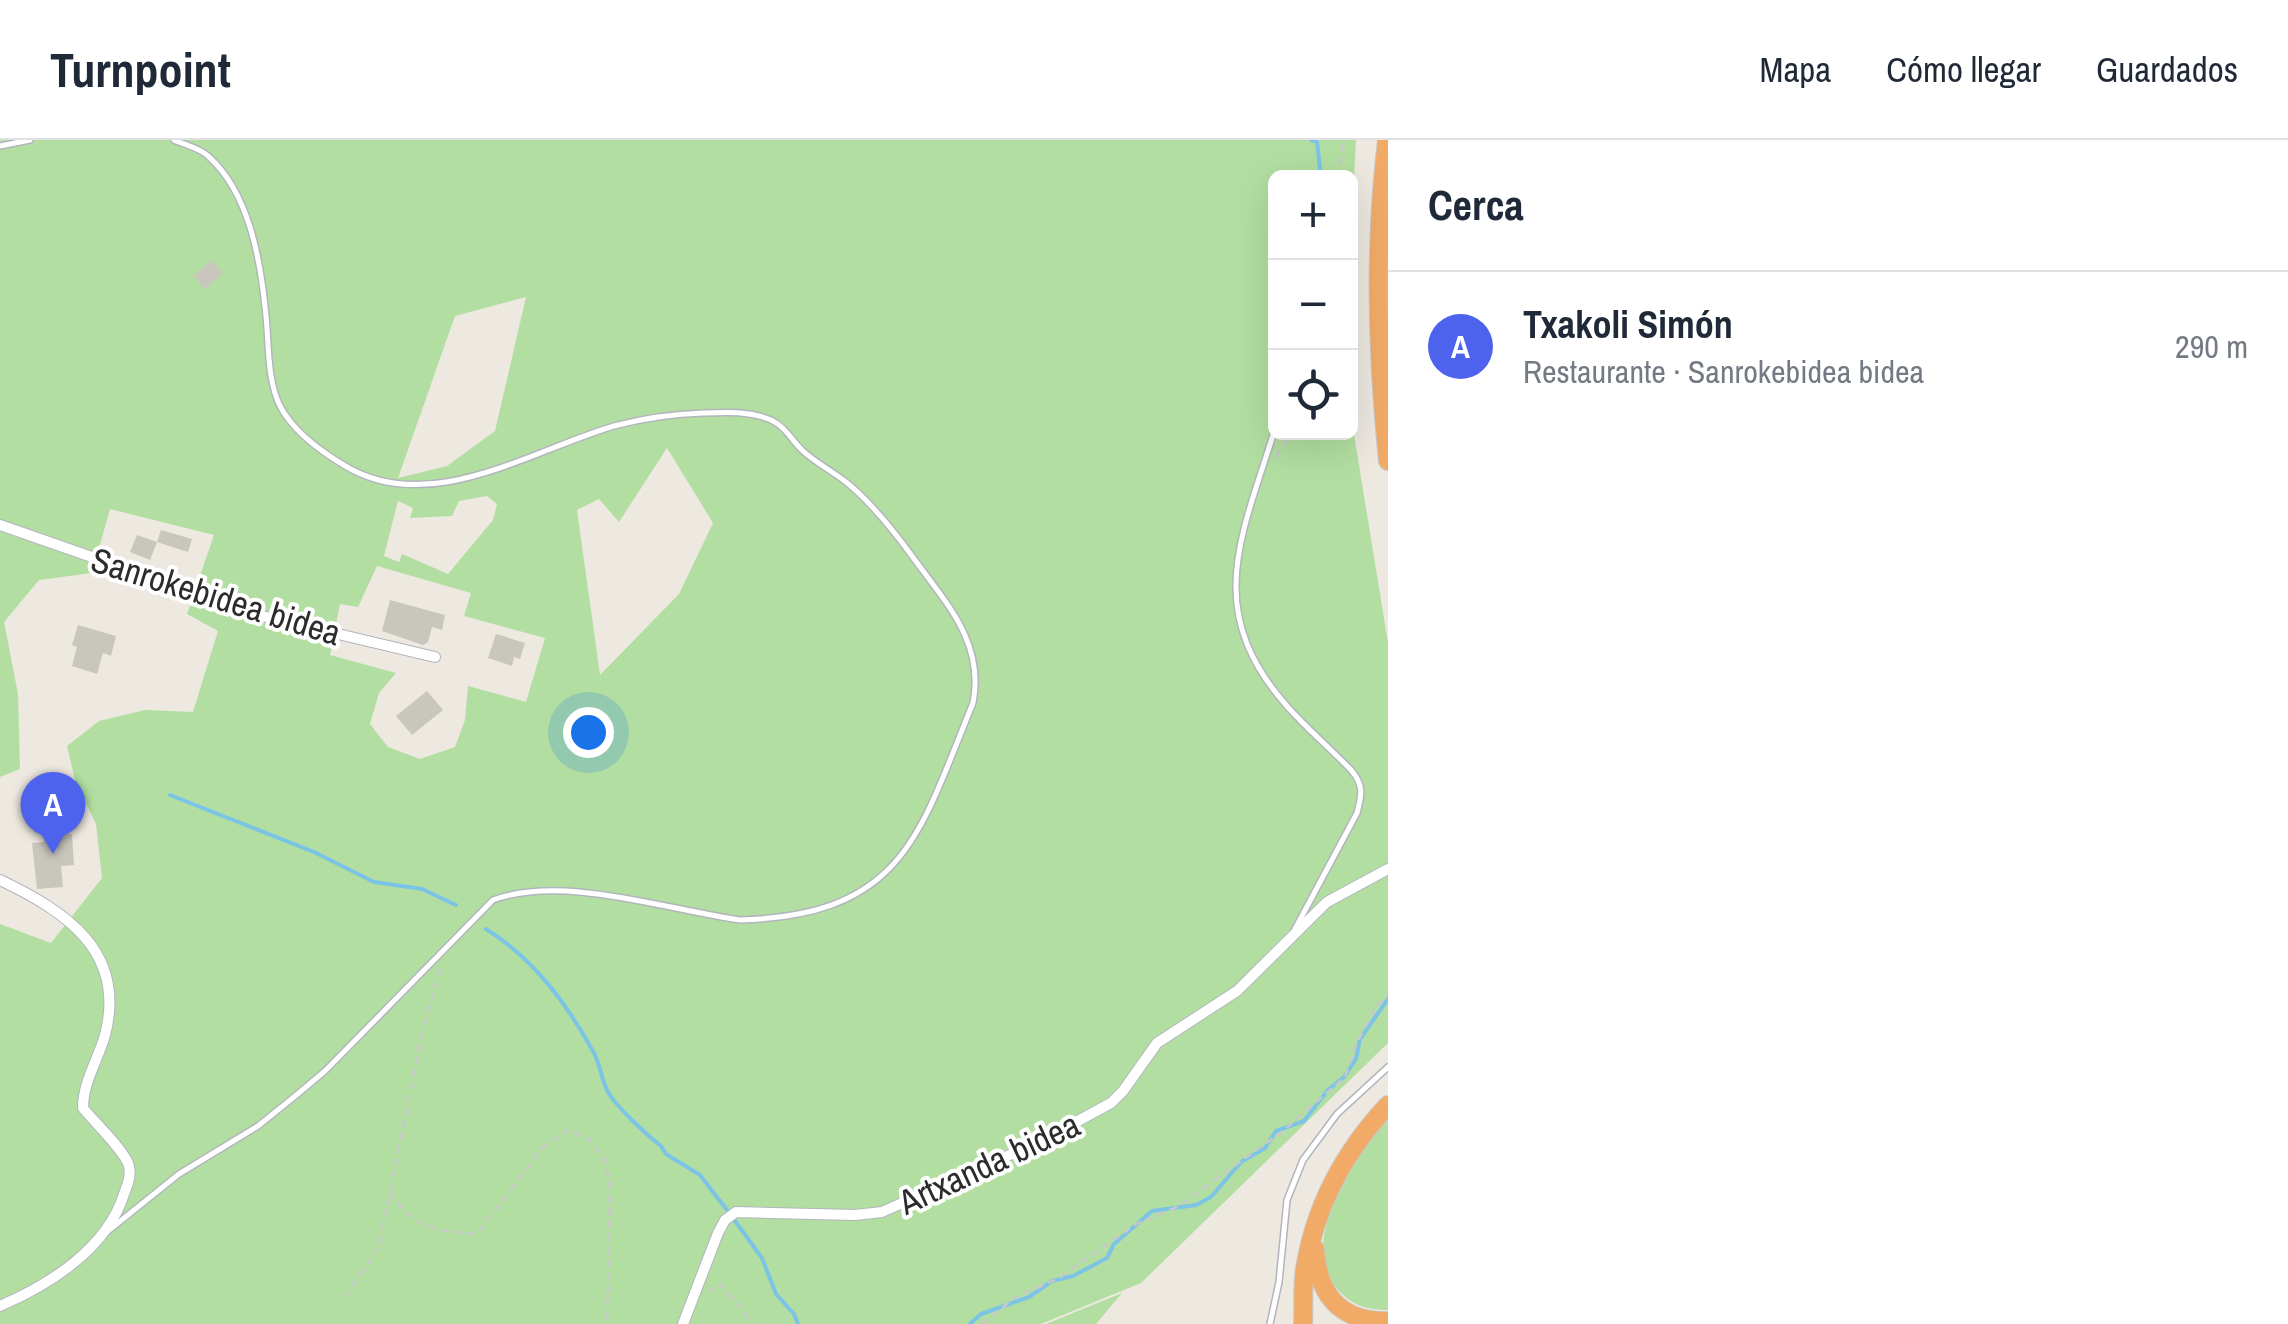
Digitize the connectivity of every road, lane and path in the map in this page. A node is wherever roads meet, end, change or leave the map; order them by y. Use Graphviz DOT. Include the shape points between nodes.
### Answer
graph roads {
  1 [pos="30,140"];
  2 [pos="174,140"];
  3 [pos="1343,140"];
  4 [pos="1387,140"];
  5 [pos="0,146"];
  6 [pos="1340,170"];
  7 [pos="1271,440"];
  8 [pos="1388,461"];
  9 [pos="0,525"];
  10 [pos="435,657"];
  11 [pos="1388,869"];
  12 [pos="0,880"];
  13 [pos="1294,932"];
  14 [pos="446,950"];
  15 [pos="1388,994"];
  16 [pos="1388,1067"];
  17 [pos="1388,1105"];
  18 [pos="390,1192"];
  19 [pos="1314,1233"];
  20 [pos="104,1235"];
  21 [pos="345,1297"];
  22 [pos="694,1301"];
  23 [pos="0,1306"];
  24 [pos="1388,1320"];
  25 [pos="607,1324"];
  26 [pos="683,1324"];
  27 [pos="753,1324"];
  28 [pos="982,1324"];
  29 [pos="1270,1324"];
  30 [pos="1303,1324"];
  1 -- 5 [label="lane"];
  2 -- 14 [label="lane" via="207,154 235,192 258,256 280,406 345,466 368,478 436,484 651,417 731,412 772,420 886,522 970,644 977,683 973,704 924,820 892,869 856,895 817,911 740,920 590,894 512,893 493,900"];
  3 -- 6 [label="path"];
  4 -- 8 [label="highway" via="1378,335"];
  7 -- 13 [label="lane, Artxanda bidea" via="1242,534 1234,597 1239,627 1285,704 1351,770 1362,795"];
  9 -- 10 [label="street, Sanrokebidea bidea" via="258,614"];
  11 -- 13 [label="street, Artxanda bidea" via="1327,902"];
  12 -- 20 [label="street" via="82,930 100,957 110,999 83,1108 130,1167 117,1216"];
  13 -- 22 [label="street, Artxanda bidea" via="1237,991 1157,1044 1123,1091 1086,1120 882,1212 736,1212 718,1233"];
  14 -- 18 [label="path"];
  14 -- 20 [label="lane" via="294,1097 179,1174"];
  15 -- 28 [label="path" via="1357,1042 1345,1077 1283,1131 1178,1207 1136,1224"];
  16 -- 29 [label="lane" via="1337,1114 1303,1160 1287,1200"];
  17 -- 19 [label="highway" via="1336,1176"];
  18 -- 21 [label="path" via="378,1249"];
  18 -- 25 [label="path" via="404,1214 447,1232 477,1234 544,1146 570,1130 589,1139 605,1161 610,1186"];
  19 -- 24 [label="highway" via="1317,1272 1329,1297 1364,1319"];
  19 -- 30 [label="highway" via="1304,1271"];
  20 -- 23 [label="street" via="66,1269"];
  22 -- 26 [label="street, Artxanda bidea"];
  22 -- 27 [label="path" via="721,1284"];
}
